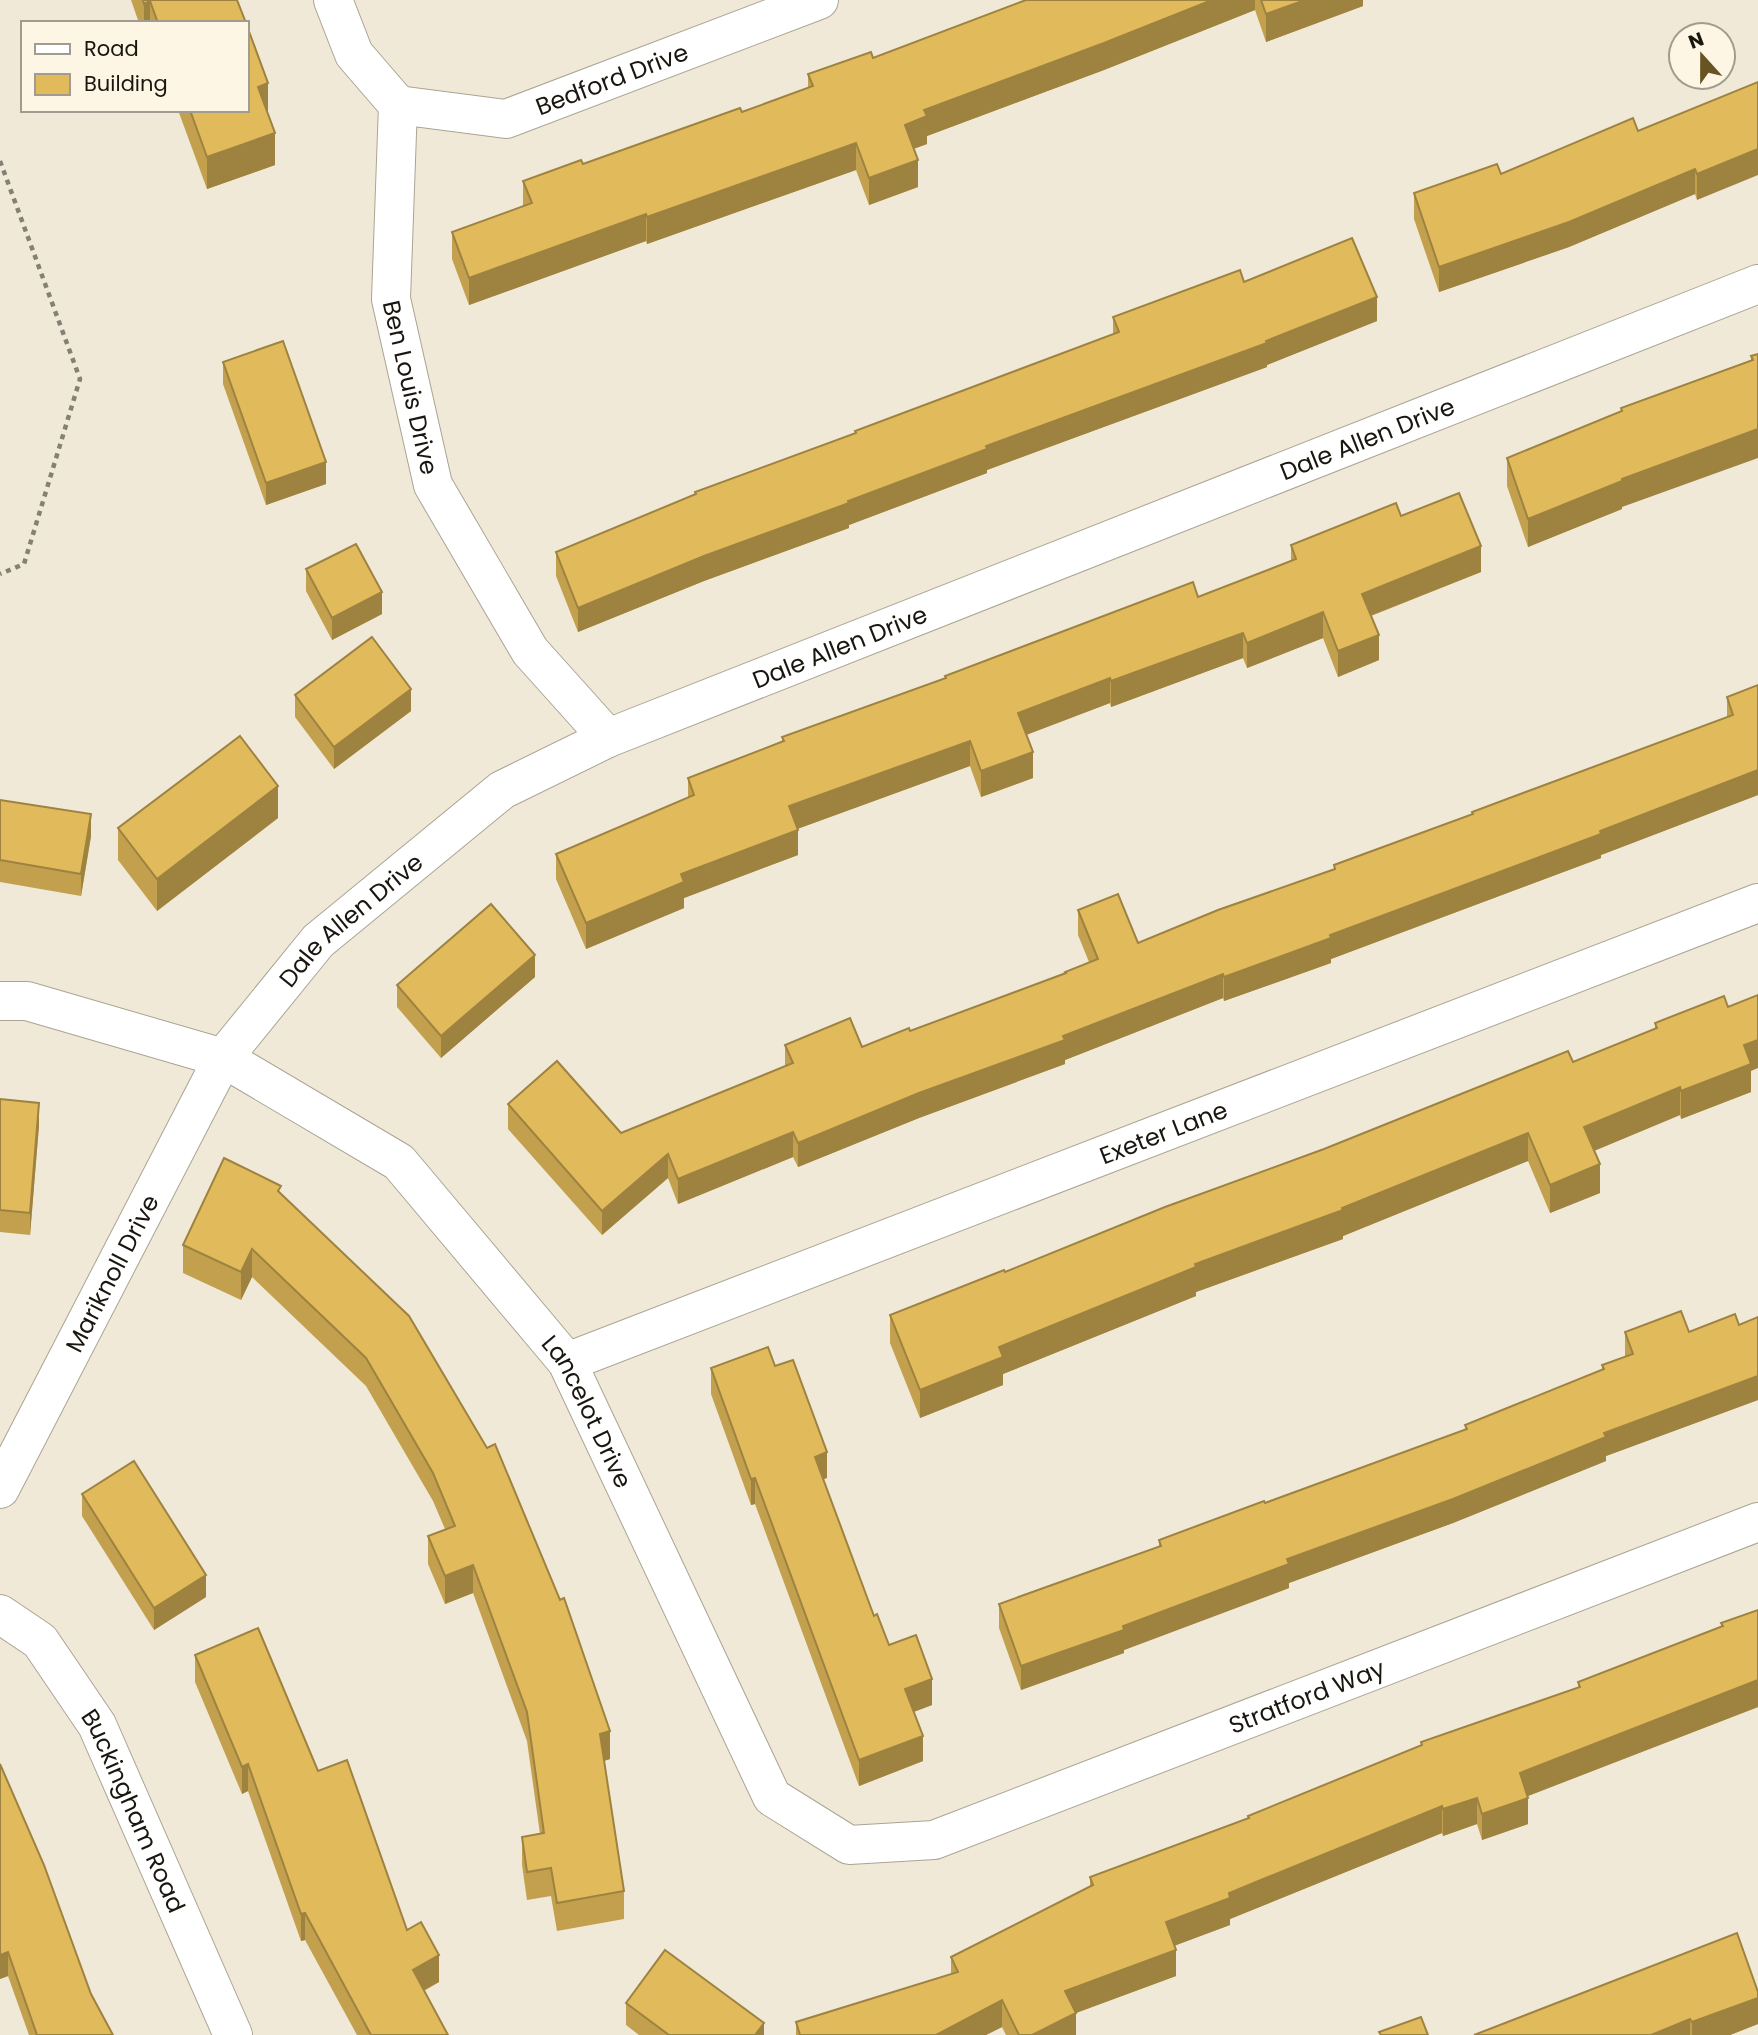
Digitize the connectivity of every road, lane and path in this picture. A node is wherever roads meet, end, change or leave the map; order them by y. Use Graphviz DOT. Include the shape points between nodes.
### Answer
graph roads {
  1 [pos="333,0"];
  2 [pos="819,0"];
  3 [pos="398,105"];
  4 [pos="0,160"];
  5 [pos="1758,284"];
  6 [pos="0,574"];
  7 [pos="608,738"];
  8 [pos="1758,903"];
  9 [pos="0,1001"];
  10 [pos="223,1058"];
  11 [pos="567,1362"];
  12 [pos="0,1489"];
  13 [pos="1758,1522"];
  14 [pos="0,1614"];
  15 [pos="849,1845"];
  16 [pos="233,2035"];
  1 -- 3 [label="street" via="355,54"];
  2 -- 3 [label="street, Bedford Drive" via="506,119"];
  3 -- 7 [label="street, Ben Louis Drive" via="391,299 433,485 530,651"];
  4 -- 6 [label="path" via="80,379 24,564"];
  5 -- 7 [label="street, Dale Allen Drive"];
  7 -- 10 [label="street, Dale Allen Drive" via="502,790 318,941"];
  8 -- 11 [label="street, Exeter Lane"];
  9 -- 10 [label="street" via="27,1001"];
  10 -- 11 [label="street, Lancelot Drive" via="399,1162"];
  10 -- 12 [label="street, Mariknoll Drive"];
  11 -- 15 [label="street, Lancelot Drive" via="772,1797"];
  13 -- 15 [label="street, Stratford Way" via="934,1840"];
  14 -- 16 [label="street, Buckingham Road" via="40,1641 97,1725"];
}
